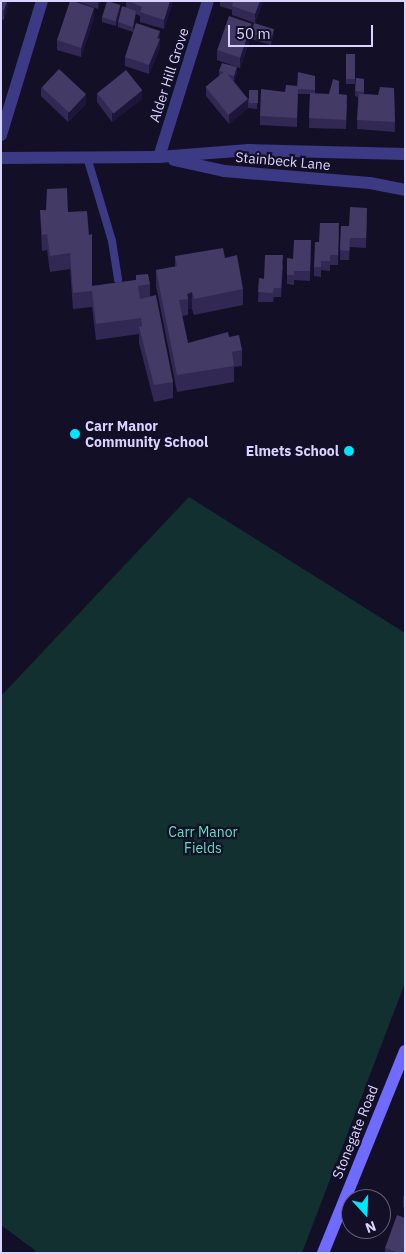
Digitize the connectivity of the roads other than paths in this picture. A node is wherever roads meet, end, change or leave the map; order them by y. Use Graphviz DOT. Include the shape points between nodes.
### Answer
graph roads {
  1 [pos="42,1"];
  2 [pos="208,1"];
  3 [pos="1,135"];
  4 [pos="405,154"];
  5 [pos="159,157"];
  6 [pos="1,158"];
  7 [pos="87,158"];
  8 [pos="405,190"];
  9 [pos="118,280"];
  10 [pos="405,1051"];
  11 [pos="323,1253"];
  1 -- 3 [label="street"];
  2 -- 5 [label="street, Alder Hill Grove"];
  4 -- 5 [label="street, Stainbeck Lane" via="248,150"];
  5 -- 7 [label="street, Stainbeck Lane"];
  5 -- 8 [label="street, Stainbeck Lane" via="224,171 370,183"];
  6 -- 7 [label="street, Stainbeck Lane"];
  7 -- 9 [label="lane" via="112,240"];
  10 -- 11 [label="main road, Stonegate Road"];
}
